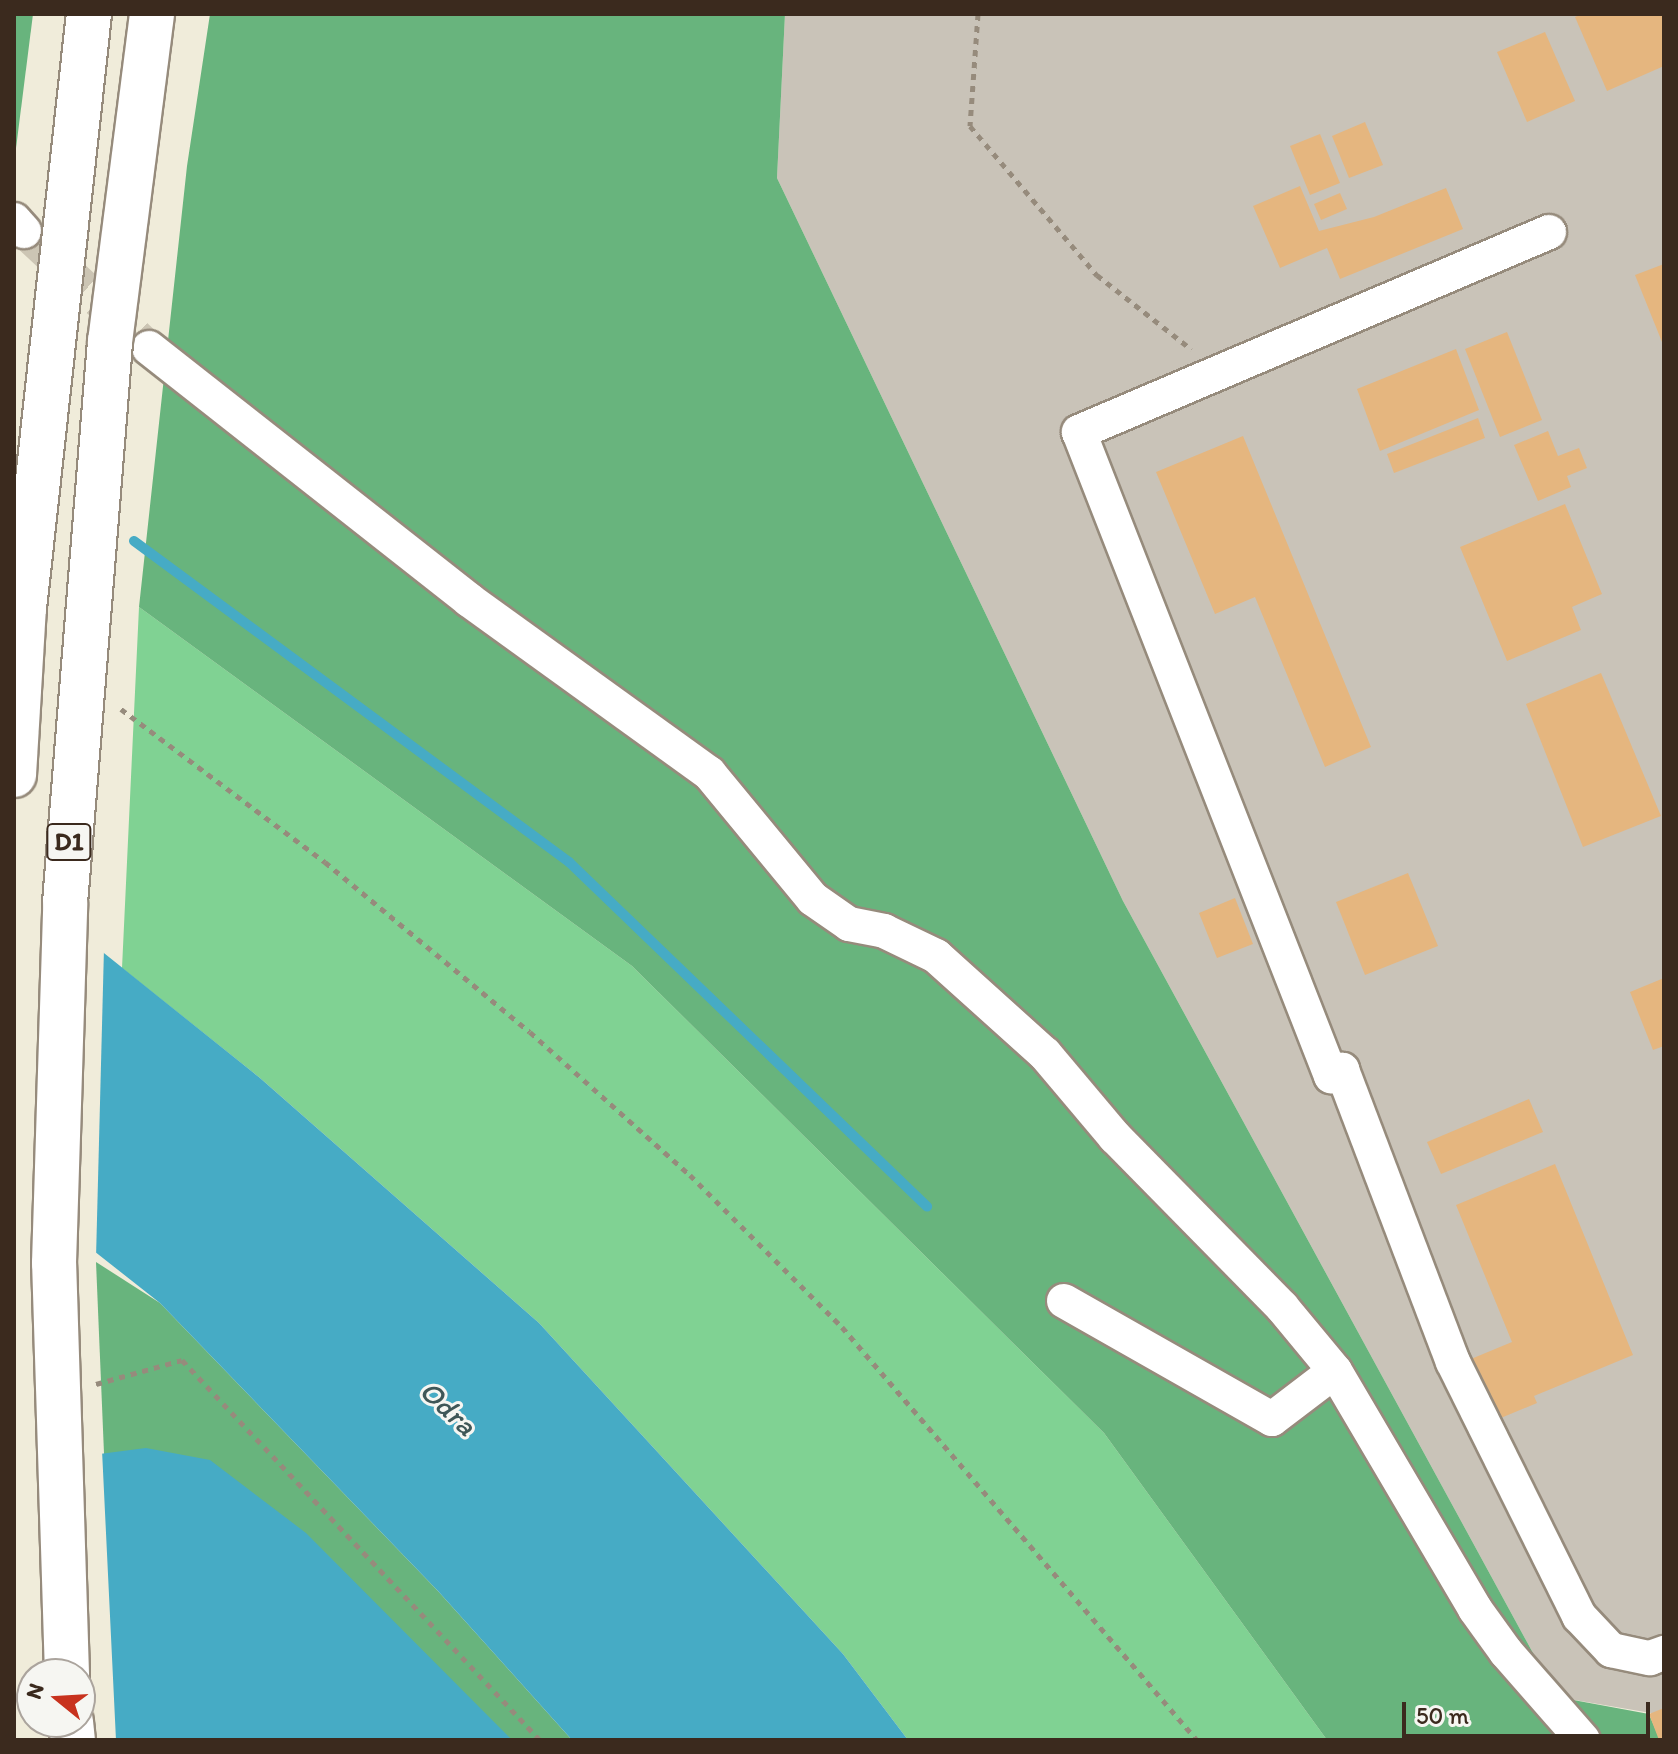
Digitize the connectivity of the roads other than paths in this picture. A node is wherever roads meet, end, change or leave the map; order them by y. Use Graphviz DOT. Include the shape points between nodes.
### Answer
graph roads {
  1 [pos="89,14"];
  2 [pos="152,14"];
  3 [pos="1549,232"];
  4 [pos="149,348"];
  5 [pos="14,775"];
  6 [pos="1064,1301"];
  7 [pos="1335,1371"];
  8 [pos="1664,1653"];
  9 [pos="66,1658"];
  10 [pos="1583,1740"];
  1 -- 5 [label="highway, bridge" via="24,608"];
  2 -- 9 [label="highway, D1, bridge" via="110,342 65,903 54,1263"];
  3 -- 8 [label="lane" via="1079,432 1331,1076 1342,1070 1453,1362 1579,1616 1611,1650 1650,1658"];
  4 -- 7 [label="lane" via="469,600 709,773 813,899 849,924 884,931 936,956 971,984 1045,1054 1115,1137 1282,1307"];
  6 -- 7 [label="lane" via="1272,1419"];
  7 -- 10 [label="lane" via="1475,1609"];
}
